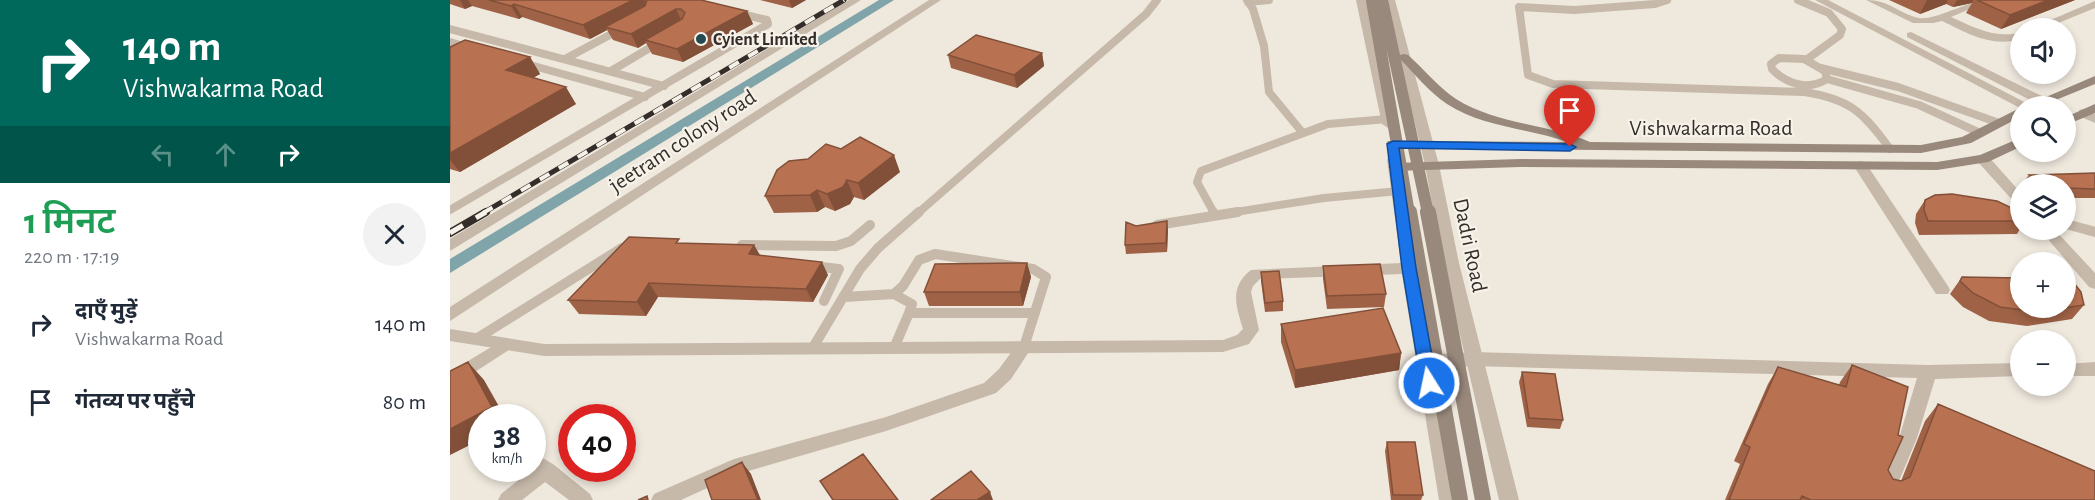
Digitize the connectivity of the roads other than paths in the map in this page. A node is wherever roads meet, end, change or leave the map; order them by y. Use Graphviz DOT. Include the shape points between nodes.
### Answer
graph roads {
  1 [pos="856,0"];
  2 [pos="936,0"];
  3 [pos="1157,0"];
  4 [pos="1269,0"];
  5 [pos="1361,0"];
  6 [pos="1371,0"];
  7 [pos="1382,0"];
  8 [pos="1390,0"];
  9 [pos="1667,0"];
  10 [pos="1798,0"];
  11 [pos="1820,0"];
  12 [pos="1841,0"];
  13 [pos="1874,0"];
  14 [pos="1986,0"];
  15 [pos="1247,1"];
  16 [pos="1518,3"];
  17 [pos="2095,4"];
  18 [pos="725,10"];
  19 [pos="1941,16"];
  20 [pos="2062,18"];
  21 [pos="627,26"];
  22 [pos="450,29"];
  23 [pos="667,38"];
  24 [pos="2010,39"];
  25 [pos="450,42"];
  26 [pos="510,45"];
  27 [pos="471,48"];
  28 [pos="502,49"];
  29 [pos="1404,57"];
  30 [pos="565,59"];
  31 [pos="515,60"];
  32 [pos="1806,60"];
  33 [pos="1821,68"];
  34 [pos="611,71"];
  35 [pos="1827,79"];
  36 [pos="2095,80"];
  37 [pos="664,86"];
  38 [pos="2028,96"];
  39 [pos="2056,96"];
  40 [pos="645,97"];
  41 [pos="2010,98"];
  42 [pos="2091,113"];
  43 [pos="2010,117"];
  44 [pos="2076,118"];
  45 [pos="1387,119"];
  46 [pos="1999,123"];
  47 [pos="1302,132"];
  48 [pos="1980,133"];
  49 [pos="1393,144"];
  50 [pos="1426,145"];
  51 [pos="1590,147"];
  52 [pos="2010,147"];
  53 [pos="1890,149"];
  54 [pos="1983,159"];
  55 [pos="1432,165"];
  56 [pos="1860,165"];
  57 [pos="1395,167"];
  58 [pos="2010,190"];
  59 [pos="1399,191"];
  60 [pos="450,210"];
  61 [pos="1215,215"];
  62 [pos="870,225"];
  63 [pos="1148,226"];
  64 [pos="2076,227"];
  65 [pos="2095,232"];
  66 [pos="2056,240"];
  67 [pos="632,243"];
  68 [pos="729,245"];
  69 [pos="450,246"];
  70 [pos="798,266"];
  71 [pos="1409,268"];
  72 [pos="839,269"];
  73 [pos="860,269"];
  74 [pos="2095,283"];
  75 [pos="1942,290"];
  76 [pos="894,294"];
  77 [pos="844,297"];
  78 [pos="824,301"];
  79 [pos="1035,313"];
  80 [pos="909,314"];
  81 [pos="450,315"];
  82 [pos="450,335"];
  83 [pos="476,339"];
  84 [pos="506,344"];
  85 [pos="1024,347"];
  86 [pos="894,348"];
  87 [pos="812,349"];
  88 [pos="1473,359"];
  89 [pos="1425,362"];
  90 [pos="2095,369"];
  91 [pos="2010,370"];
  92 [pos="2076,370"];
  93 [pos="1928,372"];
  94 [pos="450,381"];
  95 [pos="546,471"];
  96 [pos="524,482"];
  97 [pos="1887,487"];
  98 [pos="508,500"];
  99 [pos="583,500"];
  100 [pos="661,500"];
  101 [pos="1449,500"];
  102 [pos="1460,500"];
  103 [pos="1483,500"];
  104 [pos="1509,500"];
  1 -- 69 [label="street"];
  2 -- 81 [label="street, jeetram colony road"];
  3 -- 73 [label="lane" via="1146,14 878,248"];
  4 -- 15 [label="lane"];
  5 -- 45 [label="street"];
  6 -- 102 [label="main road, bridge"];
  7 -- 103 [label="main road, bridge" via="1422,181"];
  8 -- 29 [label="street, Dadri Road"];
  9 -- 16 [label="lane" via="1574,10"];
  10 -- 32 [label="lane" via="1821,8 1838,20 1842,29 1840,35"];
  11 -- 41 [label="street"];
  12 -- 38 [label="street"];
  13 -- 19 [label="street" via="1917,21"];
  14 -- 19 [label="street"];
  15 -- 47 [label="lane" via="1264,46 1269,92"];
  16 -- 53 [label="lane" via="1528,75 1538,81 1833,96 1865,115"];
  17 -- 20 [label="street"];
  18 -- 37 [label="lane" via="766,20 768,24"];
  19 -- 24 [label="street" via="1994,38"];
  21 -- 30 [label="lane"];
  22 -- 26 [label="lane"];
  23 -- 34 [label="lane"];
  25 -- 27 [label="lane"];
  26 -- 28 [label="lane"];
  26 -- 30 [label="lane"];
  29 -- 50 [label="street, Dadri Road"];
  29 -- 51 [label="main road" via="1459,106 1560,133"];
  30 -- 34 [label="lane"];
  31 -- 40 [label="lane"];
  32 -- 33 [label="lane"];
  32 -- 35 [label="lane" via="1779,58 1771,64 1782,78 1800,84 1817,84"];
  33 -- 35 [label="lane"];
  33 -- 46 [label="lane" via="1898,87"];
  34 -- 37 [label="lane"];
  35 -- 48 [label="lane" via="1919,105"];
  36 -- 39 [label="main road"];
  37 -- 40 [label="lane"];
  40 -- 60 [label="lane"];
  42 -- 44 [label="main road"];
  43 -- 46 [label="main road, Vishwakarma Road"];
  45 -- 47 [label="lane" via="1348,120"];
  45 -- 49 [label="street"];
  46 -- 48 [label="main road, Vishwakarma Road"];
  47 -- 61 [label="lane" via="1201,171 1197,182"];
  48 -- 53 [label="main road, Vishwakarma Road" via="1929,148"];
  49 -- 50 [label="main road, Vishwakarma Road"];
  49 -- 57 [label="street"];
  50 -- 51 [label="main road, Vishwakarma Road"];
  50 -- 55 [label="street, Dadri Road"];
  51 -- 53 [label="main road, Vishwakarma Road"];
  52 -- 54 [label="main road, Vishwakarma Road"];
  54 -- 56 [label="main road, Vishwakarma Road" via="1937,166"];
  54 -- 58 [label="street"];
  55 -- 56 [label="main road, Vishwakarma Road"];
  55 -- 57 [label="main road, Vishwakarma Road"];
  55 -- 88 [label="street, Dadri Road"];
  56 -- 75 [label="street"];
  57 -- 59 [label="street"];
  59 -- 61 [label="lane"];
  59 -- 71 [label="street"];
  61 -- 63 [label="lane"];
  62 -- 68 [label="lane" via="850,241 836,246"];
  64 -- 65 [label="lane"];
  66 -- 74 [label="street"];
  67 -- 83 [label="lane"];
  70 -- 72 [label="lane"];
  71 -- 85 [label="street" via="1256,274 1245,280 1242,290 1251,330 1243,340 1223,346"];
  71 -- 89 [label="street"];
  72 -- 73 [label="lane"];
  72 -- 78 [label="lane"];
  73 -- 77 [label="lane"];
  76 -- 77 [label="lane"];
  76 -- 79 [label="lane" via="919,260 935,254 1033,269 1046,277"];
  76 -- 80 [label="lane" via="912,304"];
  77 -- 87 [label="lane"];
  79 -- 80 [label="lane"];
  79 -- 85 [label="lane"];
  80 -- 86 [label="lane"];
  82 -- 83 [label="street"];
  83 -- 84 [label="street"];
  84 -- 87 [label="street" via="544,350"];
  84 -- 94 [label="street"];
  85 -- 86 [label="street"];
  85 -- 100 [label="street" via="990,388 886,424 734,467"];
  86 -- 87 [label="street"];
  88 -- 89 [label="street"];
  88 -- 93 [label="street"];
  88 -- 104 [label="street, Dadri Road"];
  89 -- 101 [label="street"];
  90 -- 92 [label="street"];
  91 -- 93 [label="street"];
  93 -- 97 [label="street" via="1908,438"];
  95 -- 99 [label="street"];
  96 -- 98 [label="street"];
}
